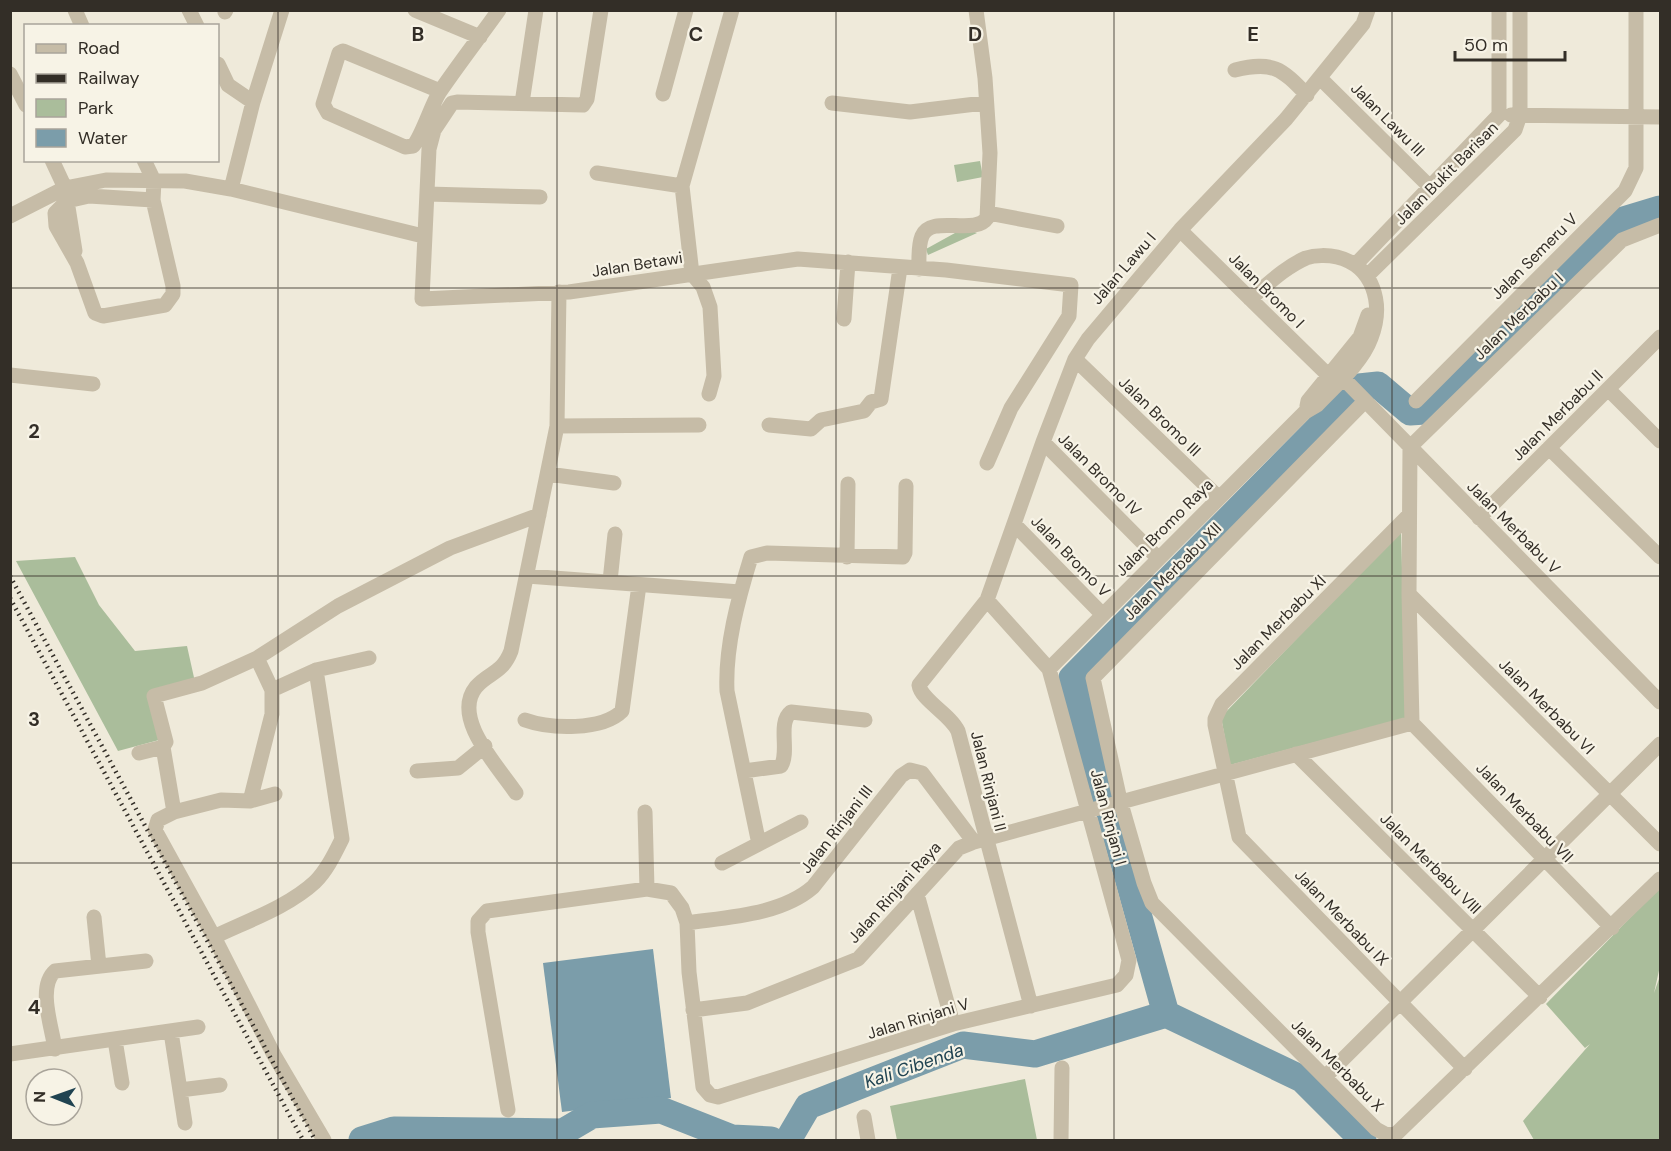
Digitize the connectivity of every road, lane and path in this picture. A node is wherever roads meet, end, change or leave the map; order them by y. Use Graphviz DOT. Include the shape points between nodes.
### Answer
graph roads {
  1 [pos="75,10"];
  2 [pos="189,10"];
  3 [pos="282,10"];
  4 [pos="415,10"];
  5 [pos="499,10"];
  6 [pos="536,10"];
  7 [pos="601,10"];
  8 [pos="686,10"];
  9 [pos="732,10"];
  10 [pos="976,10"];
  11 [pos="1368,10"];
  12 [pos="1499,10"];
  13 [pos="1520,10"];
  14 [pos="1636,10"];
  15 [pos="81,24"];
  16 [pos="196,24"];
  17 [pos="480,38"];
  18 [pos="219,66"];
  19 [pos="1235,70"];
  20 [pos="10,75"];
  21 [pos="1320,78"];
  22 [pos="440,91"];
  23 [pos="663,94"];
  24 [pos="1307,95"];
  25 [pos="24,101"];
  26 [pos="253,102"];
  27 [pos="522,103"];
  28 [pos="832,103"];
  29 [pos="984,103"];
  30 [pos="1499,115"];
  31 [pos="1521,115"];
  32 [pos="1636,117"];
  33 [pos="1660,117"];
  34 [pos="53,162"];
  35 [pos="145,162"];
  36 [pos="597,173"];
  37 [pos="154,181"];
  38 [pos="682,186"];
  39 [pos="1430,187"];
  40 [pos="231,189"];
  41 [pos="66,194"];
  42 [pos="427,194"];
  43 [pos="540,197"];
  44 [pos="153,200"];
  45 [pos="988,213"];
  46 [pos="10,216"];
  47 [pos="1660,225"];
  48 [pos="1057,226"];
  49 [pos="1180,230"];
  50 [pos="423,236"];
  51 [pos="848,262"];
  52 [pos="1357,263"];
  53 [pos="900,268"];
  54 [pos="919,269"];
  55 [pos="692,274"];
  56 [pos="1370,283"];
  57 [pos="559,292"];
  58 [pos="1250,299"];
  59 [pos="844,320"];
  60 [pos="1660,337"];
  61 [pos="1075,359"];
  62 [pos="10,375"];
  63 [pos="1340,379"];
  64 [pos="93,384"];
  65 [pos="1608,389"];
  66 [pos="709,394"];
  67 [pos="1362,398"];
  68 [pos="1416,401"];
  69 [pos="699,425"];
  70 [pos="769,425"];
  71 [pos="557,426"];
  72 [pos="1660,441"];
  73 [pos="1042,442"];
  74 [pos="1410,447"];
  75 [pos="1549,448"];
  76 [pos="987,463"];
  77 [pos="548,474"];
  78 [pos="614,483"];
  79 [pos="848,484"];
  80 [pos="906,486"];
  81 [pos="1219,498"];
  82 [pos="539,515"];
  83 [pos="1409,515"];
  84 [pos="1479,518"];
  85 [pos="1014,524"];
  86 [pos="615,534"];
  87 [pos="847,557"];
  88 [pos="1660,557"];
  89 [pos="1158,558"];
  90 [pos="527,576"];
  91 [pos="610,582"];
  92 [pos="639,585"];
  93 [pos="740,592"];
  94 [pos="1408,594"];
  95 [pos="987,600"];
  96 [pos="1102,614"];
  97 [pos="257,658"];
  98 [pos="369,658"];
  99 [pos="1049,669"];
  100 [pos="316,670"];
  101 [pos="272,690"];
  102 [pos="1660,702"];
  103 [pos="525,720"];
  104 [pos="865,720"];
  105 [pos="1412,723"];
  106 [pos="1660,744"];
  107 [pos="485,746"];
  108 [pos="163,747"];
  109 [pos="139,753"];
  110 [pos="1296,754"];
  111 [pos="417,771"];
  112 [pos="744,771"];
  113 [pos="1225,772"];
  114 [pos="516,793"];
  115 [pos="275,794"];
  116 [pos="1612,795"];
  117 [pos="250,801"];
  118 [pos="1117,801"];
  119 [pos="1093,808"];
  120 [pos="174,812"];
  121 [pos="645,812"];
  122 [pos="801,822"];
  123 [pos="980,840"];
  124 [pos="759,844"];
  125 [pos="1660,844"];
  126 [pos="1545,858"];
  127 [pos="722,863"];
  128 [pos="1660,879"];
  129 [pos="647,889"];
  130 [pos="917,894"];
  131 [pos="94,916"];
  132 [pos="687,923"];
  133 [pos="1612,928"];
  134 [pos="1473,930"];
  135 [pos="214,937"];
  136 [pos="146,961"];
  137 [pos="99,966"];
  138 [pos="1126,975"];
  139 [pos="1540,997"];
  140 [pos="1400,1002"];
  141 [pos="1031,1006"];
  142 [pos="693,1010"];
  143 [pos="954,1024"];
  144 [pos="198,1027"];
  145 [pos="171,1032"];
  146 [pos="115,1040"];
  147 [pos="55,1049"];
  148 [pos="10,1054"];
  149 [pos="1062,1068"];
  150 [pos="1465,1070"];
  151 [pos="1325,1077"];
  152 [pos="122,1083"];
  153 [pos="220,1085"];
  154 [pos="180,1090"];
  155 [pos="508,1110"];
  156 [pos="864,1117"];
  157 [pos="185,1123"];
  158 [pos="324,1140"];
  159 [pos="868,1140"];
  160 [pos="1061,1140"];
  1 -- 15 [label="street"];
  2 -- 16 [label="street"];
  3 -- 26 [label="street"];
  4 -- 17 [label="street"];
  5 -- 17 [label="street"];
  6 -- 27 [label="street"];
  7 -- 27 [label="street, Jalan Betawi" via="587,99 579,106"];
  8 -- 23 [label="street"];
  9 -- 38 [label="street"];
  10 -- 29 [label="street" via="985,78"];
  11 -- 21 [label="street, Jalan Lawu I" via="1363,24"];
  12 -- 30 [label="street, Jalan Bukit Barisan"];
  13 -- 31 [label="street, Jalan Bukit Barisan"];
  14 -- 32 [label="street, Jalan Semeru V"];
  17 -- 22 [label="street"];
  18 -- 26 [label="street" via="228,85"];
  19 -- 24 [label="street" via="1272,67 1289,76"];
  20 -- 25 [label="street"];
  21 -- 24 [label="street, Jalan Lawu I"];
  21 -- 39 [label="street, Jalan Lawu III"];
  22 -- 22 [label="street" via="418,141 409,147 328,114 323,104 339,53 343,51"];
  24 -- 49 [label="street, Jalan Lawu I"];
  26 -- 40 [label="street"];
  27 -- 42 [label="street, Jalan Betawi" via="457,102 448,106 429,148"];
  28 -- 29 [label="street" via="910,112"];
  29 -- 45 [label="street" via="990,153"];
  30 -- 31 [label="street"];
  30 -- 39 [label="street, Jalan Bukit Barisan"];
  31 -- 32 [label="street"];
  31 -- 56 [label="street, Jalan Bukit Barisan" via="1515,130"];
  32 -- 33 [label="street"];
  32 -- 68 [label="street, Jalan Semeru V" via="1636,168 1625,191"];
  34 -- 41 [label="street"];
  35 -- 37 [label="street"];
  36 -- 38 [label="street"];
  37 -- 40 [label="street" via="185,181"];
  37 -- 41 [label="street" via="106,180"];
  37 -- 44 [label="street"];
  38 -- 55 [label="street"];
  39 -- 52 [label="street, Jalan Bukit Barisan"];
  40 -- 50 [label="street"];
  41 -- 44 [label="street"];
  41 -- 44 [label="street" via="77,263 95,313 103,316 165,305 170,300 173,286"];
  41 -- 46 [label="street"];
  42 -- 43 [label="street"];
  42 -- 50 [label="street, Jalan Betawi"];
  45 -- 48 [label="street"];
  45 -- 54 [label="street" via="984,222 925,231"];
  47 -- 74 [label="street, Jalan Merbabu I" via="1622,240"];
  49 -- 58 [label="street, Jalan Bromo I"];
  49 -- 61 [label="street, Jalan Lawu I" via="1104,318"];
  50 -- 57 [label="street, Jalan Betawi" via="422,299"];
  51 -- 53 [label="street, Jalan Betawi"];
  51 -- 55 [label="street, Jalan Betawi" via="798,259"];
  51 -- 59 [label="street"];
  52 -- 56 [label="street"];
  52 -- 58 [label="street" via="1335,256 1306,258"];
  53 -- 54 [label="street, Jalan Betawi"];
  53 -- 70 [label="street" via="881,399 871,402 864,411 821,420 811,429"];
  54 -- 76 [label="street, Jalan Betawi" via="1071,285 1069,316 1011,408"];
  55 -- 57 [label="street, Jalan Betawi"];
  55 -- 66 [label="street" via="703,287 710,307 714,376"];
  56 -- 63 [label="street, Jalan Bromo Raya" via="1360,337"];
  57 -- 71 [label="street"];
  58 -- 63 [label="street, Jalan Bromo I"];
  60 -- 65 [label="street, Jalan Merbabu II"];
  61 -- 73 [label="street, Jalan Lawu I"];
  61 -- 81 [label="street, Jalan Bromo III"];
  62 -- 64 [label="street"];
  63 -- 67 [label="street, Jalan Merbabu V"];
  63 -- 81 [label="street, Jalan Bromo Raya" via="1308,401 1305,412"];
  65 -- 72 [label="street"];
  65 -- 75 [label="street, Jalan Merbabu II"];
  67 -- 74 [label="street, Jalan Merbabu V"];
  67 -- 118 [label="street, Jalan Merbabu XII" via="1095,675 1093,686"];
  69 -- 71 [label="street"];
  71 -- 77 [label="street"];
  73 -- 85 [label="street, Jalan Lawu I"];
  73 -- 89 [label="street, Jalan Bromo IV"];
  74 -- 83 [label="street"];
  74 -- 84 [label="street, Jalan Merbabu V"];
  75 -- 84 [label="street, Jalan Merbabu II"];
  75 -- 88 [label="street"];
  77 -- 78 [label="street"];
  77 -- 82 [label="street"];
  79 -- 87 [label="street"];
  80 -- 87 [label="street" via="903,557"];
  81 -- 89 [label="street, Jalan Bromo Raya"];
  82 -- 90 [label="street"];
  82 -- 97 [label="street" via="450,548 338,606"];
  83 -- 94 [label="street"];
  83 -- 113 [label="street, Jalan Merbabu XI" via="1222,704 1215,725"];
  84 -- 102 [label="street, Jalan Merbabu V"];
  85 -- 95 [label="street, Jalan Lawu I"];
  85 -- 96 [label="street, Jalan Bromo V"];
  86 -- 91 [label="street"];
  87 -- 93 [label="street" via="760,553 751,558"];
  89 -- 96 [label="street, Jalan Bromo Raya"];
  90 -- 91 [label="street"];
  90 -- 107 [label="street" via="506,663 477,687 468,701 469,722"];
  91 -- 92 [label="street"];
  92 -- 93 [label="street"];
  92 -- 103 [label="street" via="622,711 616,718 576,727 543,727"];
  93 -- 112 [label="street" via="726,673"];
  94 -- 105 [label="street"];
  94 -- 116 [label="street, Jalan Merbabu VI"];
  95 -- 99 [label="street"];
  95 -- 123 [label="street, Jalan Rinjani II" via="919,686 923,695 949,716 958,731"];
  96 -- 99 [label="street, Jalan Bromo Raya"];
  97 -- 101 [label="street"];
  97 -- 108 [label="street" via="202,683 154,696 166,742"];
  98 -- 100 [label="street"];
  99 -- 119 [label="street, Jalan Rinjani I"];
  100 -- 101 [label="street"];
  100 -- 135 [label="street" via="342,839 315,882 281,904"];
  101 -- 117 [label="street" via="271,725"];
  104 -- 112 [label="street" via="792,712 786,720 785,758 781,766"];
  105 -- 110 [label="street, Jalan Rinjani Raya"];
  105 -- 126 [label="street, Jalan Merbabu VII"];
  106 -- 116 [label="street"];
  107 -- 111 [label="street" via="458,768"];
  107 -- 114 [label="street"];
  108 -- 109 [label="street"];
  108 -- 120 [label="street"];
  110 -- 113 [label="street, Jalan Rinjani Raya"];
  110 -- 134 [label="street, Jalan Merbabu VIII"];
  112 -- 124 [label="street"];
  113 -- 118 [label="street, Jalan Rinjani Raya"];
  113 -- 140 [label="street, Jalan Merbabu IX" via="1242,840"];
  115 -- 117 [label="street"];
  116 -- 125 [label="street, Jalan Merbabu VI"];
  116 -- 126 [label="street"];
  117 -- 120 [label="street" via="221,800"];
  118 -- 119 [label="street, Jalan Rinjani Raya"];
  118 -- 151 [label="street, Jalan Merbabu X" via="1152,903"];
  119 -- 123 [label="street, Jalan Rinjani Raya"];
  119 -- 138 [label="street, Jalan Rinjani I" via="1129,960"];
  120 -- 135 [label="street" via="158,820 154,830"];
  121 -- 129 [label="street"];
  122 -- 124 [label="street"];
  123 -- 130 [label="street, Jalan Rinjani Raya" via="959,848"];
  123 -- 132 [label="street, Jalan Rinjani III" via="922,773 910,770 802,897 741,915"];
  123 -- 141 [label="street, Jalan Rinjani II"];
  124 -- 127 [label="street"];
  126 -- 133 [label="street, Jalan Merbabu VII"];
  126 -- 134 [label="street"];
  128 -- 133 [label="street, Jalan Merbabu X"];
  129 -- 132 [label="street" via="671,893"];
  129 -- 155 [label="street" via="482,913 478,932"];
  130 -- 142 [label="street, Jalan Rinjani Raya" via="867,951 850,963 747,1003"];
  130 -- 143 [label="street"];
  131 -- 137 [label="street"];
  132 -- 142 [label="street"];
  133 -- 139 [label="street, Jalan Merbabu X"];
  134 -- 139 [label="street, Jalan Merbabu VIII"];
  134 -- 140 [label="street"];
  135 -- 158 [label="street" via="274,1055"];
  136 -- 137 [label="street"];
  137 -- 147 [label="street" via="55,971 48,977 46,990"];
  138 -- 141 [label="street, Jalan Rinjani V" via="1117,985"];
  139 -- 150 [label="street, Jalan Merbabu X"];
  140 -- 150 [label="street, Jalan Merbabu IX"];
  140 -- 151 [label="street"];
  141 -- 143 [label="street, Jalan Rinjani V"];
  142 -- 143 [label="street, Jalan Rinjani V" via="703,1088 718,1097"];
  144 -- 145 [label="street"];
  145 -- 146 [label="street"];
  145 -- 154 [label="street"];
  146 -- 147 [label="street"];
  146 -- 152 [label="street"];
  147 -- 148 [label="street"];
  149 -- 160 [label="street"];
  150 -- 151 [label="street, Jalan Merbabu X" via="1397,1133 1387,1135 1376,1129"];
  153 -- 154 [label="street"];
  154 -- 157 [label="street"];
  156 -- 159 [label="street"];
}
